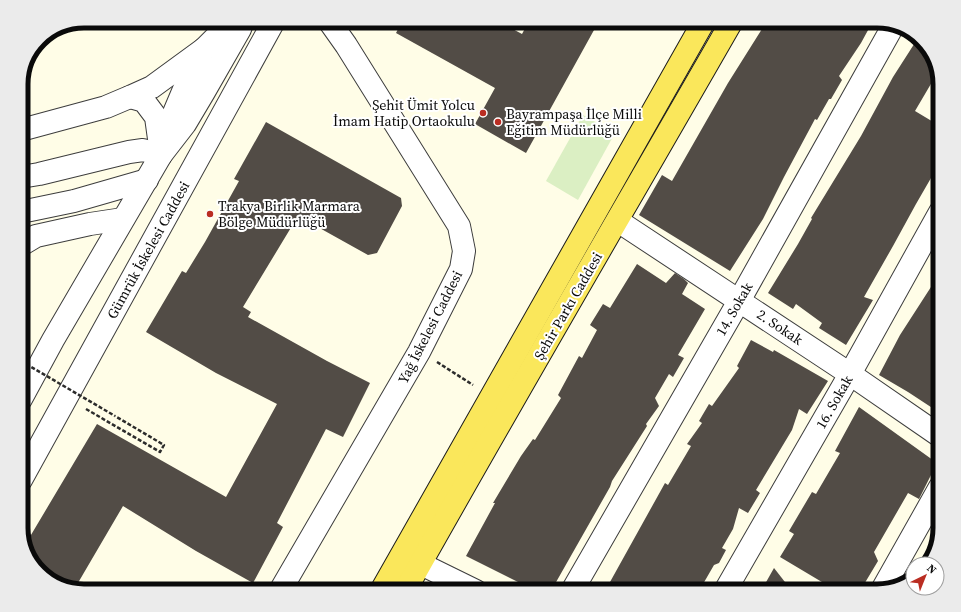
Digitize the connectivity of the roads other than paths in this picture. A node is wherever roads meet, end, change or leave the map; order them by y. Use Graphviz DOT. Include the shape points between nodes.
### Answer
graph roads {
  1 [pos="225,28"];
  2 [pos="240,28"];
  3 [pos="270,28"];
  4 [pos="334,28"];
  5 [pos="685,28"];
  6 [pos="700,28"];
  7 [pos="728,28"];
  8 [pos="891,30"];
  9 [pos="204,49"];
  10 [pos="130,97"];
  11 [pos="657,105"];
  12 [pos="28,128"];
  13 [pos="161,155"];
  14 [pos="28,176"];
  15 [pos="147,180"];
  16 [pos="28,211"];
  17 [pos="123,219"];
  18 [pos="618,221"];
  19 [pos="933,225"];
  20 [pos="28,241"];
  21 [pos="739,301"];
  22 [pos="850,374"];
  23 [pos="28,387"];
  24 [pos="933,431"];
  25 [pos="28,468"];
  26 [pos="933,499"];
  27 [pos="420,564"];
  28 [pos="886,583"];
  29 [pos="284,584"];
  30 [pos="385,584"];
  31 [pos="409,584"];
  32 [pos="461,584"];
  33 [pos="576,584"];
  34 [pos="729,584"];
  1 -- 9 [label="street"];
  2 -- 13 [label="street" via="185,124"];
  3 -- 25 [label="street, Gümrük İskelesi Caddesi"];
  4 -- 29 [label="street, Yağ İskelesi Caddesi" via="459,226 464,251 461,269 419,352"];
  5 -- 11 [label="main road"];
  6 -- 11 [label="main road, Şehir Parkı Caddesi"];
  7 -- 18 [label="main road, Şehir Parkı Caddesi"];
  8 -- 21 [label="street, 14. Sokak"];
  9 -- 10 [label="street" via="152,88"];
  9 -- 13 [label="street" via="171,120"];
  10 -- 12 [label="street" via="106,107"];
  10 -- 13 [label="street" via="144,101 156,116"];
  11 -- 30 [label="main road, Şehir Parkı Caddesi"];
  13 -- 14 [label="street" via="143,150 129,152"];
  13 -- 15 [label="street"];
  15 -- 16 [label="street" via="74,201"];
  15 -- 17 [label="street"];
  17 -- 20 [label="street" via="36,236"];
  17 -- 23 [label="street"];
  18 -- 21 [label="street, 2. Sokak"];
  18 -- 27 [label="main road, Şehir Parkı Caddesi"];
  19 -- 22 [label="street, 16. Sokak"];
  21 -- 22 [label="street, 2. Sokak"];
  21 -- 33 [label="street, 14. Sokak"];
  22 -- 24 [label="street, 2. Sokak"];
  22 -- 34 [label="street, 16. Sokak"];
  26 -- 28 [label="street"];
  27 -- 31 [label="main road, Şehir Parkı Caddesi"];
  27 -- 32 [label="street"];
}
